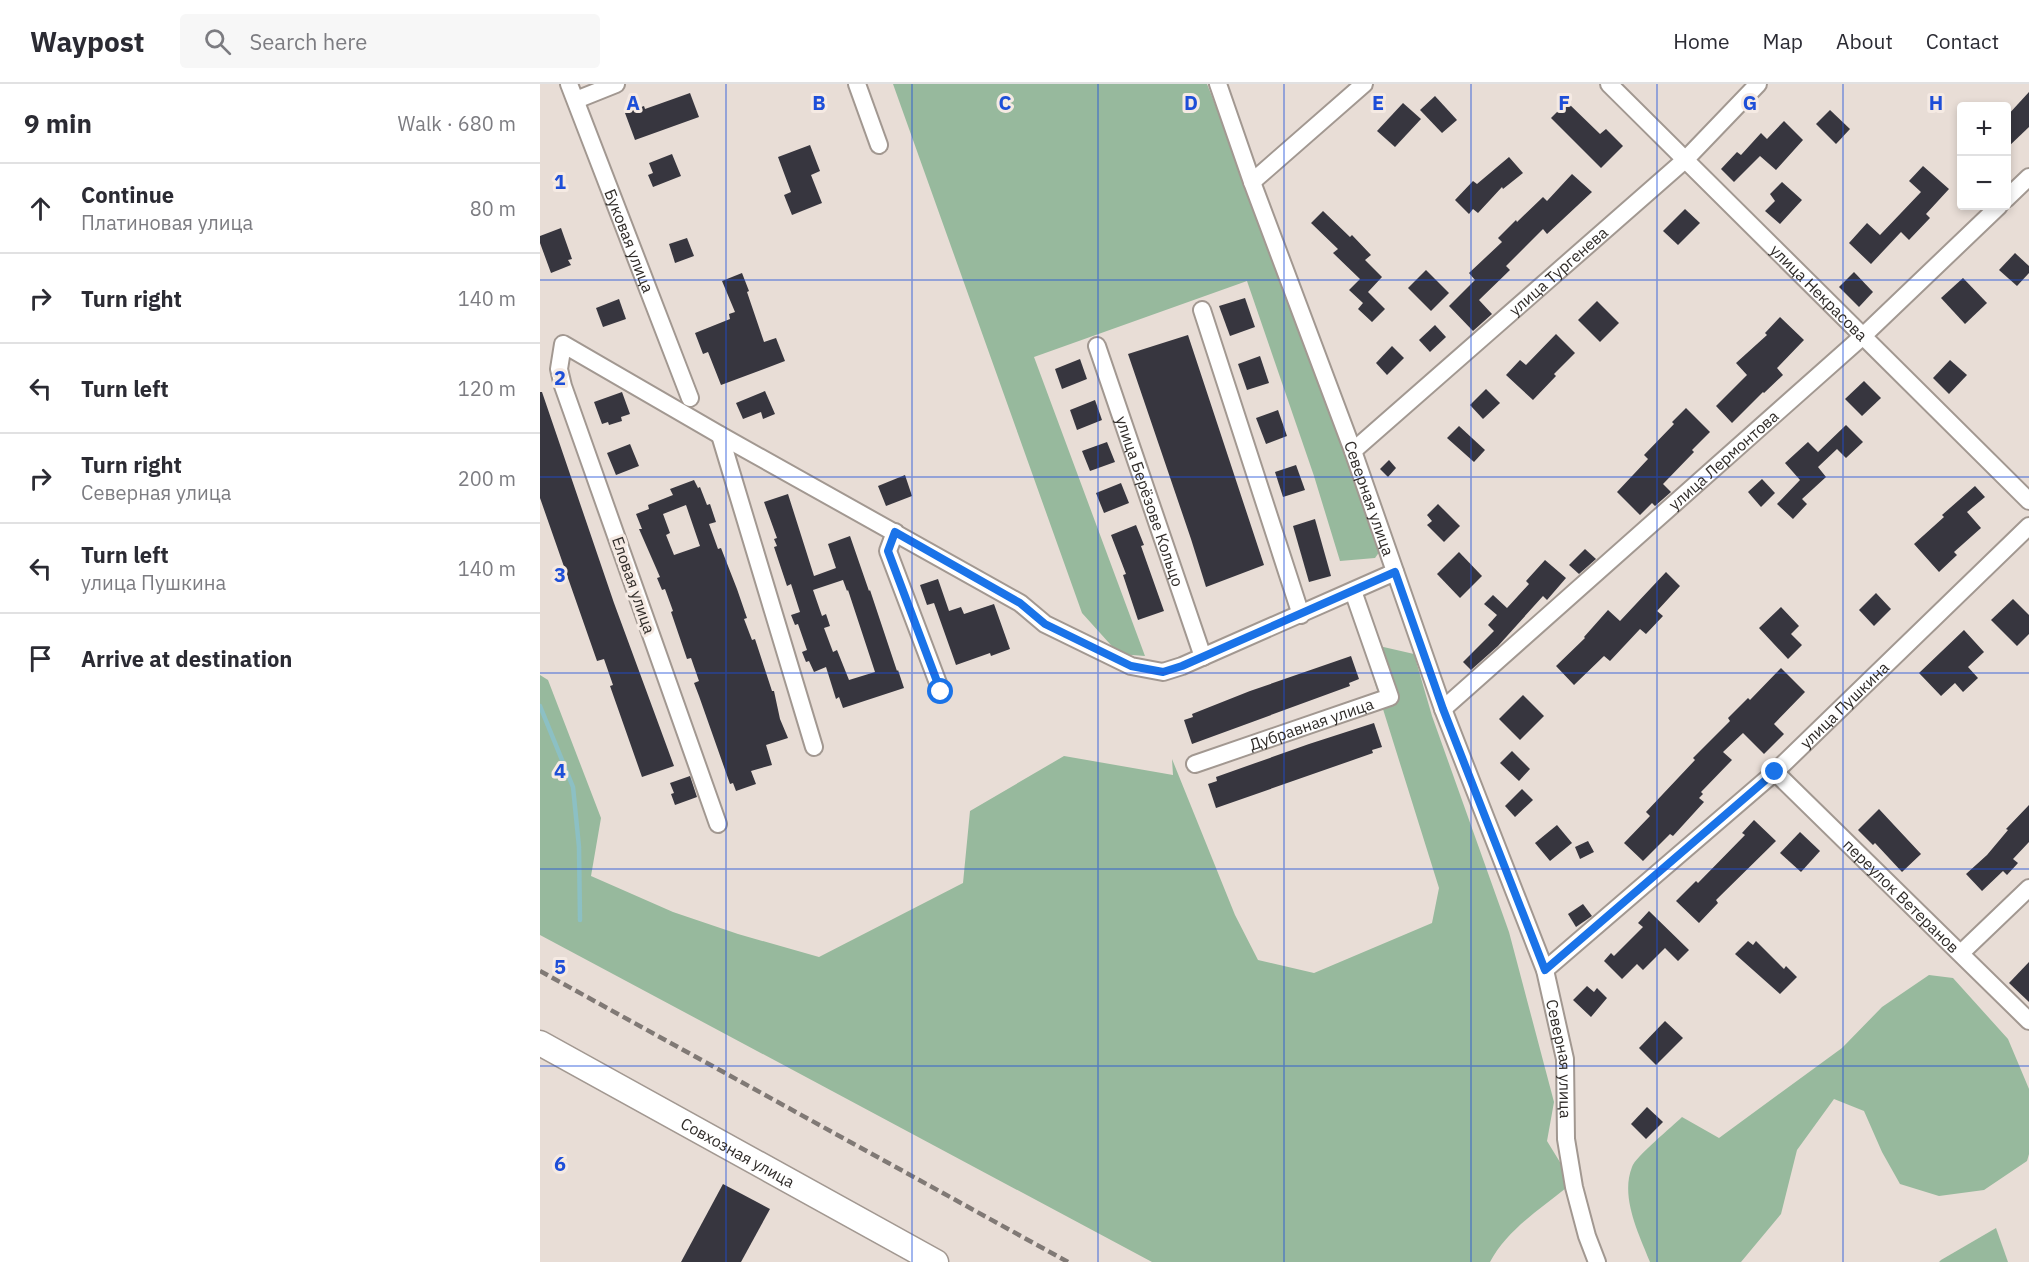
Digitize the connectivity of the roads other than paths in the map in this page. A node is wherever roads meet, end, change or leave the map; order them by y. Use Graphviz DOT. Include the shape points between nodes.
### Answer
graph roads {
  1 [pos="616,84"];
  2 [pos="857,84"];
  3 [pos="1218,84"];
  4 [pos="1364,84"];
  5 [pos="1609,84"];
  6 [pos="1758,84"];
  7 [pos="572,92"];
  8 [pos="879,145"];
  9 [pos="1686,159"];
  10 [pos="2029,177"];
  11 [pos="1252,182"];
  12 [pos="2011,195"];
  13 [pos="1995,210"];
  14 [pos="1202,310"];
  15 [pos="1863,336"];
  16 [pos="1097,346"];
  17 [pos="690,398"];
  18 [pos="720,435"];
  19 [pos="1353,451"];
  20 [pos="2029,501"];
  21 [pos="2029,526"];
  22 [pos="895,532"];
  23 [pos="1395,572"];
  24 [pos="1353,591"];
  25 [pos="1301,615"];
  26 [pos="1203,657"];
  27 [pos="941,692"];
  28 [pos="1443,709"];
  29 [pos="814,747"];
  30 [pos="1195,764"];
  31 [pos="1775,772"];
  32 [pos="718,824"];
  33 [pos="2029,888"];
  34 [pos="1960,953"];
  35 [pos="1545,970"];
  36 [pos="2029,1021"];
  37 [pos="540,1042"];
  38 [pos="936,1262"];
  39 [pos="1597,1262"];
  1 -- 7 [label="street"];
  2 -- 8 [label="street"];
  3 -- 11 [label="street, Северная улица"];
  4 -- 11 [label="street"];
  5 -- 9 [label="street, улица Некрасова"];
  6 -- 9 [label="street, улица Тургенева"];
  7 -- 17 [label="street, Буковая улица"];
  9 -- 15 [label="street, улица Некрасова"];
  9 -- 19 [label="street, улица Тургенева"];
  10 -- 12 [label="street"];
  11 -- 19 [label="street, Северная улица"];
  13 -- 15 [label="street, улица Лермонтова"];
  14 -- 25 [label="street"];
  15 -- 20 [label="street, улица Некрасова"];
  15 -- 28 [label="street, улица Лермонтова"];
  16 -- 26 [label="street, улица Берёзове Кольцо"];
  18 -- 22 [label="street"];
  18 -- 29 [label="street"];
  18 -- 32 [label="street, Еловая улица" via="563,344 559,369 563,386"];
  19 -- 23 [label="street, Северная улица"];
  21 -- 31 [label="street, улица Пушкина"];
  22 -- 26 [label="street" via="1020,603 1045,624 1131,666 1163,672"];
  22 -- 27 [label="street" via="888,551"];
  23 -- 24 [label="street"];
  23 -- 28 [label="street, Северная улица"];
  24 -- 25 [label="street"];
  24 -- 30 [label="street, Дубравная улица" via="1390,697"];
  25 -- 26 [label="street"];
  28 -- 35 [label="street, Северная улица"];
  31 -- 34 [label="street, переулок Ветеранов"];
  31 -- 35 [label="street, улица Пушкина"];
  33 -- 34 [label="street"];
  34 -- 36 [label="street, переулок Ветеранов"];
  35 -- 39 [label="street, Северная улица" via="1565,1059 1566,1139 1574,1187"];
  37 -- 38 [label="street, Совхозная улица"];
}
